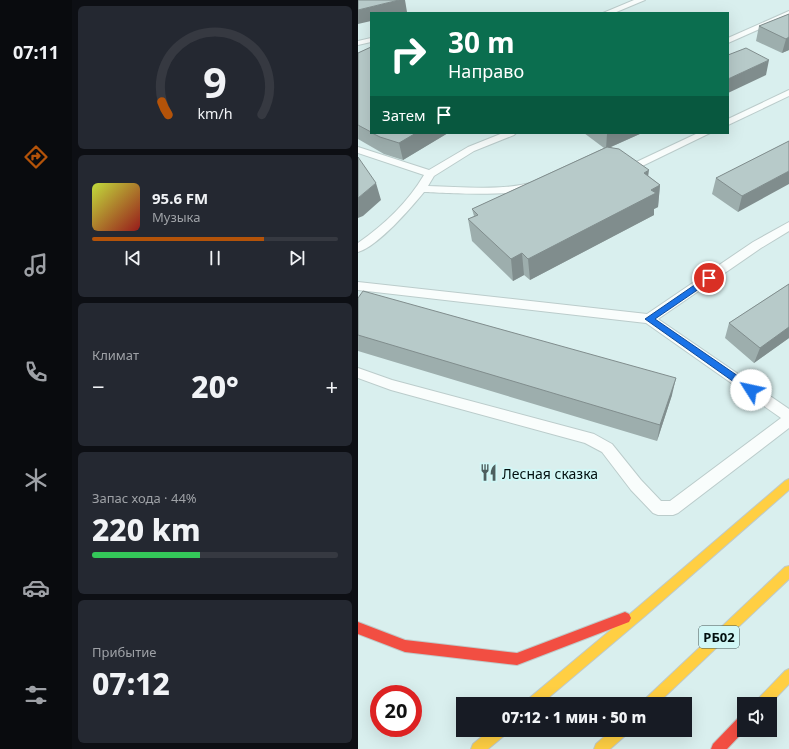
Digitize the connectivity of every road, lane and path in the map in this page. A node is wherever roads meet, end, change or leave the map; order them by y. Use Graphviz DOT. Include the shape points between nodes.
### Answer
graph roads {
  1 [pos="641,0"];
  2 [pos="610,12"];
  3 [pos="789,13"];
  4 [pos="370,40"];
  5 [pos="729,41"];
  6 [pos="358,43"];
  7 [pos="789,93"];
  8 [pos="729,122"];
  9 [pos="508,134"];
  10 [pos="703,134"];
  11 [pos="358,150"];
  12 [pos="612,165"];
  13 [pos="430,174"];
  14 [pos="542,183"];
  15 [pos="421,189"];
  16 [pos="789,226"];
  17 [pos="358,248"];
  18 [pos="358,286"];
  19 [pos="649,319"];
  20 [pos="358,373"];
  21 [pos="789,416"];
  22 [pos="789,420"];
  23 [pos="789,484"];
  24 [pos="789,571"];
  25 [pos="641,612"];
  26 [pos="358,628"];
  27 [pos="789,675"];
  28 [pos="539,697"];
  29 [pos="655,697"];
  30 [pos="768,697"];
  31 [pos="737,729"];
  32 [pos="492,737"];
  33 [pos="614,737"];
  34 [pos="478,749"];
  35 [pos="601,749"];
  36 [pos="718,749"];
  1 -- 2 [label="lane"];
  3 -- 5 [label="lane"];
  4 -- 6 [label="lane"];
  7 -- 8 [label="lane"];
  9 -- 13 [label="lane" via="471,149"];
  10 -- 12 [label="lane" via="631,168"];
  11 -- 13 [label="lane"];
  13 -- 15 [label="lane"];
  14 -- 15 [label="lane" via="527,188 475,191"];
  15 -- 17 [label="lane" via="385,227"];
  16 -- 19 [label="lane"];
  18 -- 19 [label="lane"];
  19 -- 21 [label="lane"];
  20 -- 22 [label="lane" via="391,385 589,438 606,448 658,508 673,508"];
  23 -- 25 [label="main road"];
  24 -- 29 [label="main road, РБ02"];
  25 -- 26 [label="main road" via="517,659 405,646"];
  25 -- 28 [label="main road"];
  27 -- 30 [label="main road"];
  31 -- 36 [label="main road"];
  32 -- 34 [label="main road"];
  33 -- 35 [label="main road"];
}
